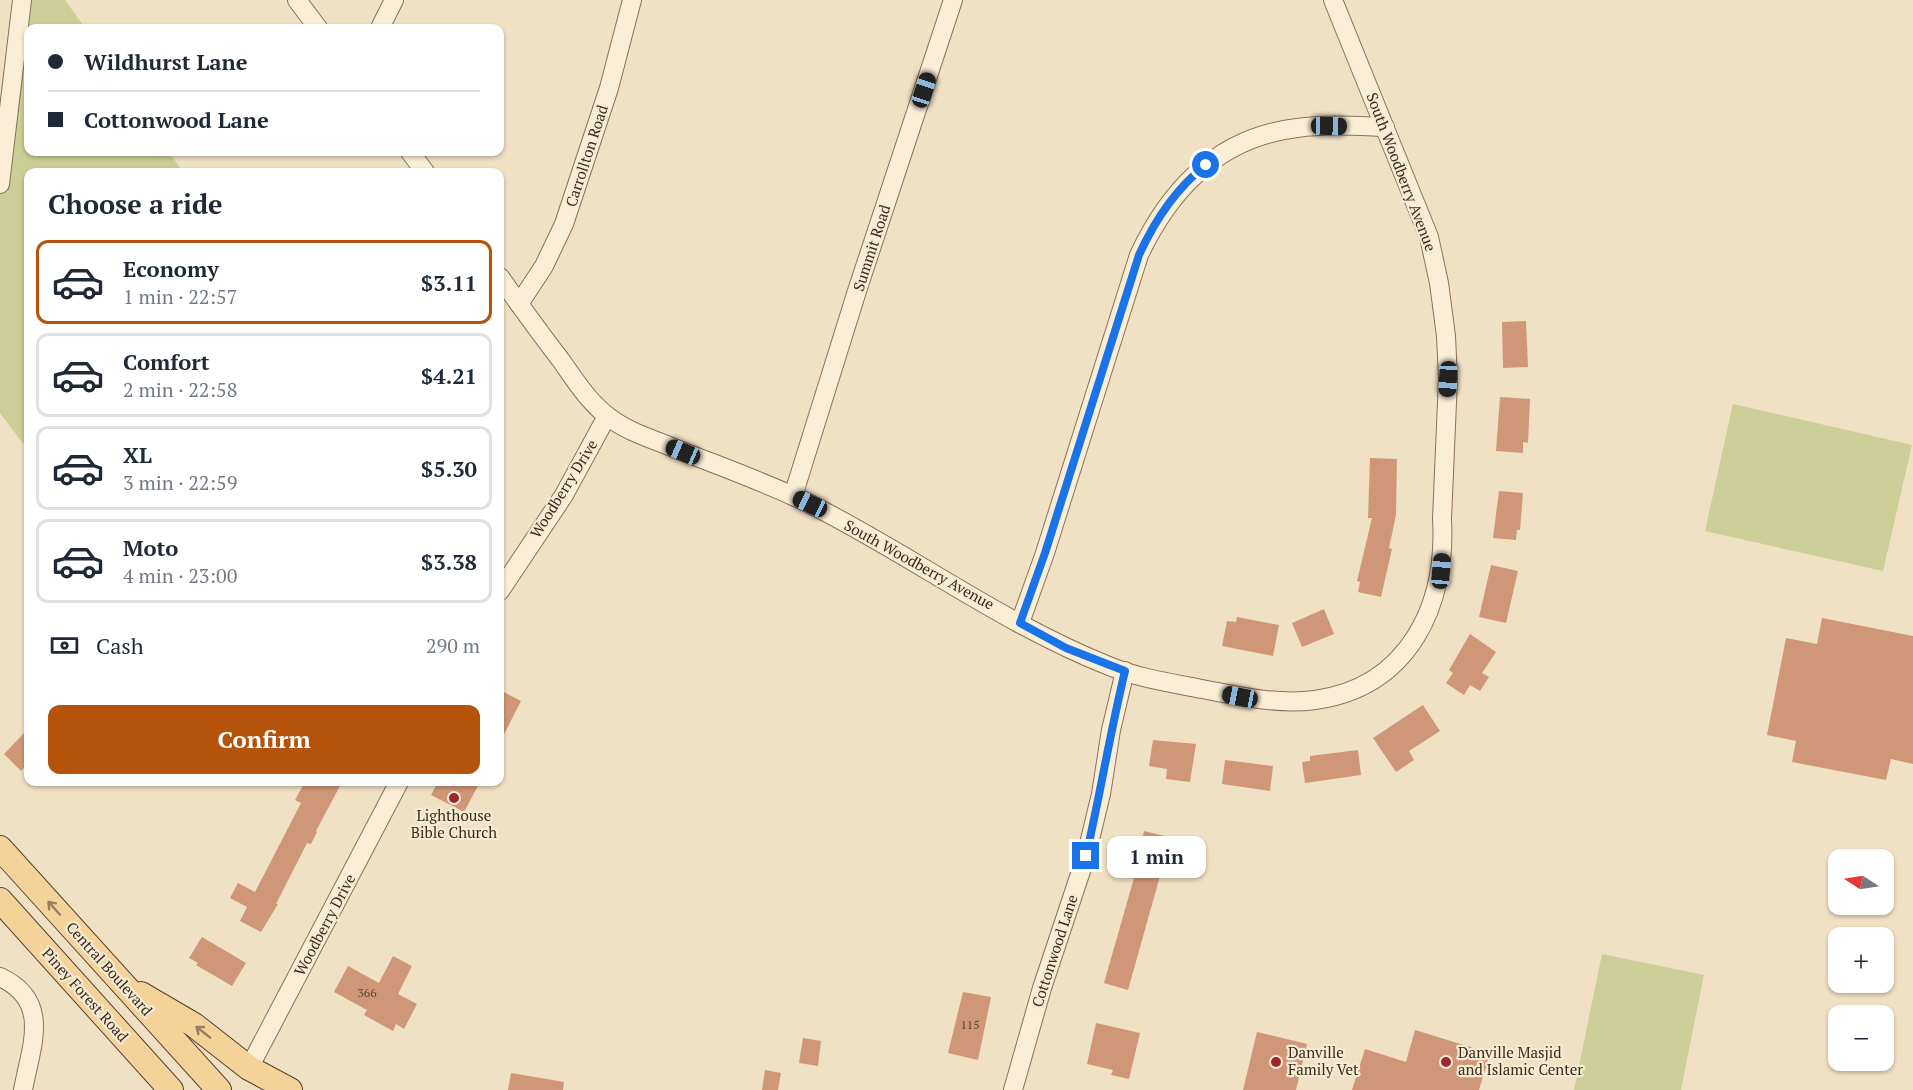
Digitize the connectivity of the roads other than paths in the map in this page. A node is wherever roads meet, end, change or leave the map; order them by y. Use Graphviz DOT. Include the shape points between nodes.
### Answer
graph roads {
  1 [pos="22,0"];
  2 [pos="297,0"];
  3 [pos="394,0"];
  4 [pos="632,0"];
  5 [pos="953,0"];
  6 [pos="1333,0"];
  7 [pos="315,24"];
  8 [pos="382,24"];
  9 [pos="1385,127"];
  10 [pos="0,184"];
  11 [pos="504,283"];
  12 [pos="519,304"];
  13 [pos="607,416"];
  14 [pos="793,496"];
  15 [pos="504,585"];
  16 [pos="1020,623"];
  17 [pos="1125,671"];
  18 [pos="397,786"];
  19 [pos="0,848"];
  20 [pos="0,900"];
  21 [pos="0,977"];
  22 [pos="121,982"];
  23 [pos="249,1068"];
  24 [pos="23,1090"];
  25 [pos="171,1090"];
  26 [pos="219,1090"];
  27 [pos="291,1090"];
  28 [pos="1013,1090"];
  1 -- 10 [label="street"];
  2 -- 7 [label="street"];
  3 -- 8 [label="street"];
  4 -- 12 [label="street, Carrollton Road" via="609,88 564,224 544,266"];
  5 -- 14 [label="street, Summit Road"];
  6 -- 9 [label="street, South Woodberry Avenue"];
  9 -- 16 [label="street" via="1297,128 1266,134 1218,156 1170,201 1152,226 1139,255"];
  9 -- 17 [label="street, South Woodberry Avenue" via="1430,237 1446,336 1441,571 1421,629 1390,669 1343,693 1315,700 1240,697"];
  11 -- 12 [label="street, South Woodberry Avenue"];
  12 -- 13 [label="street, South Woodberry Avenue" via="589,400"];
  13 -- 14 [label="street, South Woodberry Avenue" via="621,426"];
  13 -- 15 [label="street, Woodberry Drive" via="564,495"];
  14 -- 16 [label="street, South Woodberry Avenue"];
  16 -- 17 [label="street, South Woodberry Avenue" via="1066,648"];
  17 -- 28 [label="street, Cottonwood Lane" via="1086,856 1041,988"];
  18 -- 23 [label="street, Woodberry Drive"];
  22 -- 19 [label="main road, Central Boulevard, one-way"];
  20 -- 25 [label="main road, Piney Forest Road"];
  21 -- 24 [label="street" via="18,988 34,1012 36,1023"];
  23 -- 22 [label="main road, one-way" via="194,1025"];
  22 -- 26 [label="main road, Central Boulevard"];
  23 -- 27 [label="main road"];
}
